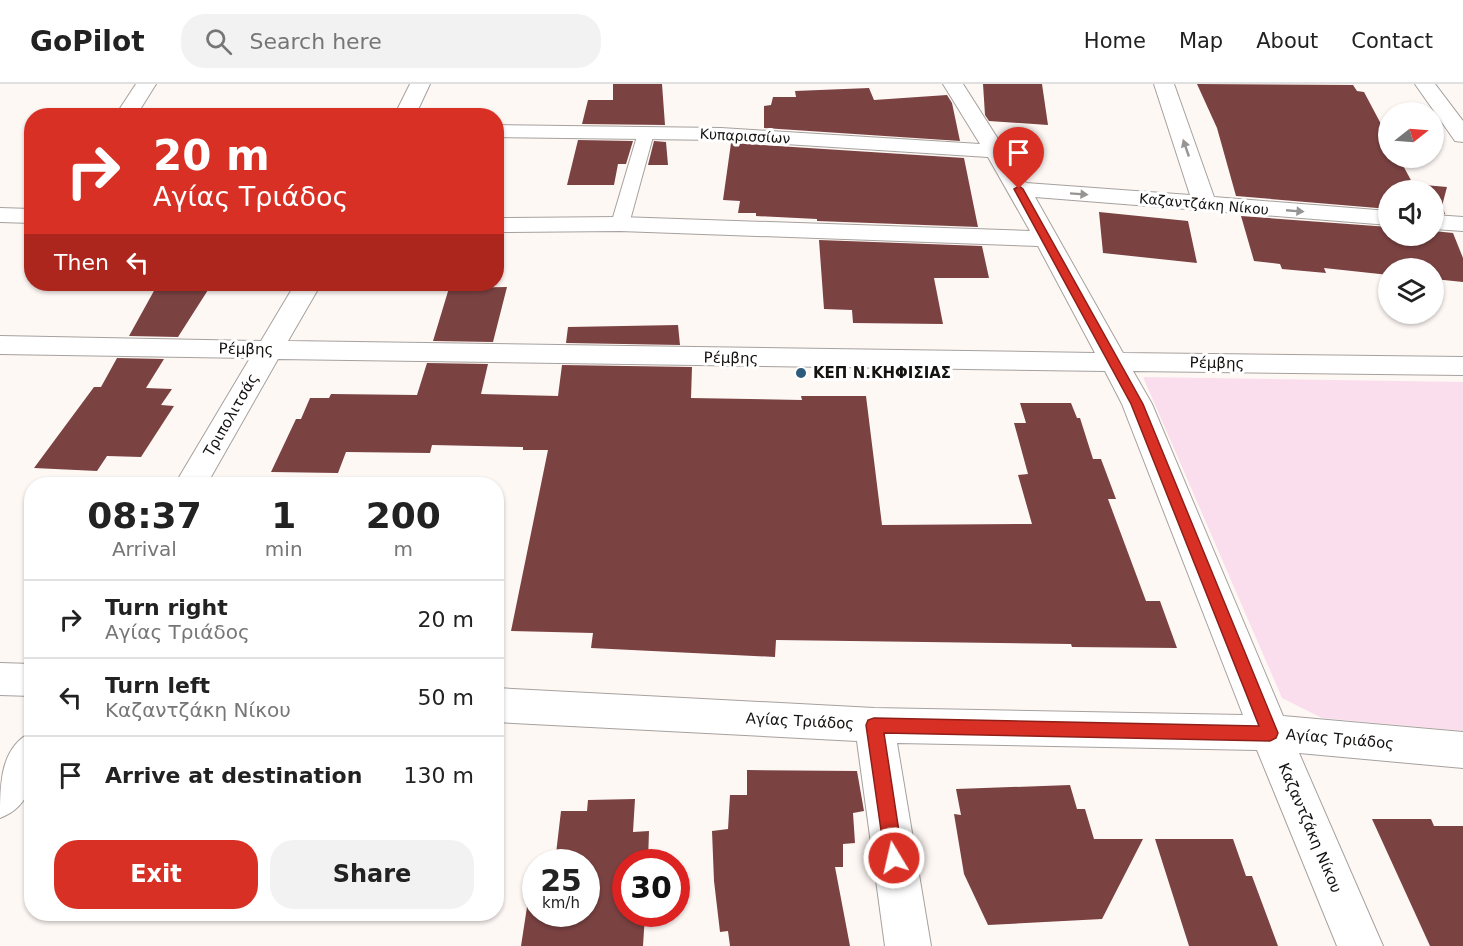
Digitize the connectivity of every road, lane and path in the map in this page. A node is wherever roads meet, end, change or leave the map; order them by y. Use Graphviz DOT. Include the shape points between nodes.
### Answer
graph roads {
  1 [pos="146,84"];
  2 [pos="420,84"];
  3 [pos="953,84"];
  4 [pos="1164,84"];
  5 [pos="1425,84"];
  6 [pos="130,108"];
  7 [pos="408,108"];
  8 [pos="504,130"];
  9 [pos="646,133"];
  10 [pos="1463,136"];
  11 [pos="993,150"];
  12 [pos="1019,189"];
  13 [pos="1205,204"];
  14 [pos="0,215"];
  15 [pos="24,216"];
  16 [pos="1378,217"];
  17 [pos="1444,223"];
  18 [pos="620,224"];
  19 [pos="1463,224"];
  20 [pos="504,225"];
  21 [pos="1047,240"];
  22 [pos="304,291"];
  23 [pos="0,345"];
  24 [pos="270,350"];
  25 [pos="1116,362"];
  26 [pos="1463,366"];
  27 [pos="195,477"];
  28 [pos="0,679"];
  29 [pos="24,680"];
  30 [pos="504,705"];
  31 [pos="874,725"];
  32 [pos="1270,733"];
  33 [pos="1463,750"];
  34 [pos="24,762"];
  35 [pos="0,799"];
  36 [pos="908,946"];
  37 [pos="1360,946"];
  1 -- 6 [label="street"];
  2 -- 7 [label="street"];
  3 -- 11 [label="street, Καζαντζάκη Νίκου"];
  13 -- 4 [label="street, one-way"];
  5 -- 10 [label="street"];
  8 -- 9 [label="street, Κυπαρισσίων"];
  9 -- 11 [label="street, Κυπαρισσίων"];
  9 -- 18 [label="lane"];
  11 -- 12 [label="street, Καζαντζάκη Νίκου"];
  12 -- 13 [label="street, Καζαντζάκη Νίκου, one-way"];
  12 -- 21 [label="street, Καζαντζάκη Νίκου"];
  13 -- 16 [label="street, Καζαντζάκη Νίκου, one-way"];
  14 -- 15 [label="street"];
  17 -- 19 [label="street"];
  18 -- 20 [label="street"];
  18 -- 21 [label="street"];
  21 -- 25 [label="street, Καζαντζάκη Νίκου"];
  22 -- 24 [label="street, Τριπολιτσάς"];
  23 -- 24 [label="street, Ρέμβης"];
  24 -- 25 [label="street, Ρέμβης"];
  24 -- 27 [label="street, Τριπολιτσάς"];
  25 -- 26 [label="street, Ρέμβης"];
  25 -- 32 [label="street, Καζαντζάκη Νίκου" via="1137,404"];
  28 -- 29 [label="street"];
  30 -- 31 [label="street, Αγίας Τριάδος"];
  31 -- 32 [label="street, Αγίας Τριάδος"];
  31 -- 36 [label="street"];
  32 -- 33 [label="street, Αγίας Τριάδος"];
  32 -- 37 [label="street, Καζαντζάκη Νίκου"];
  34 -- 35 [label="street"];
}
